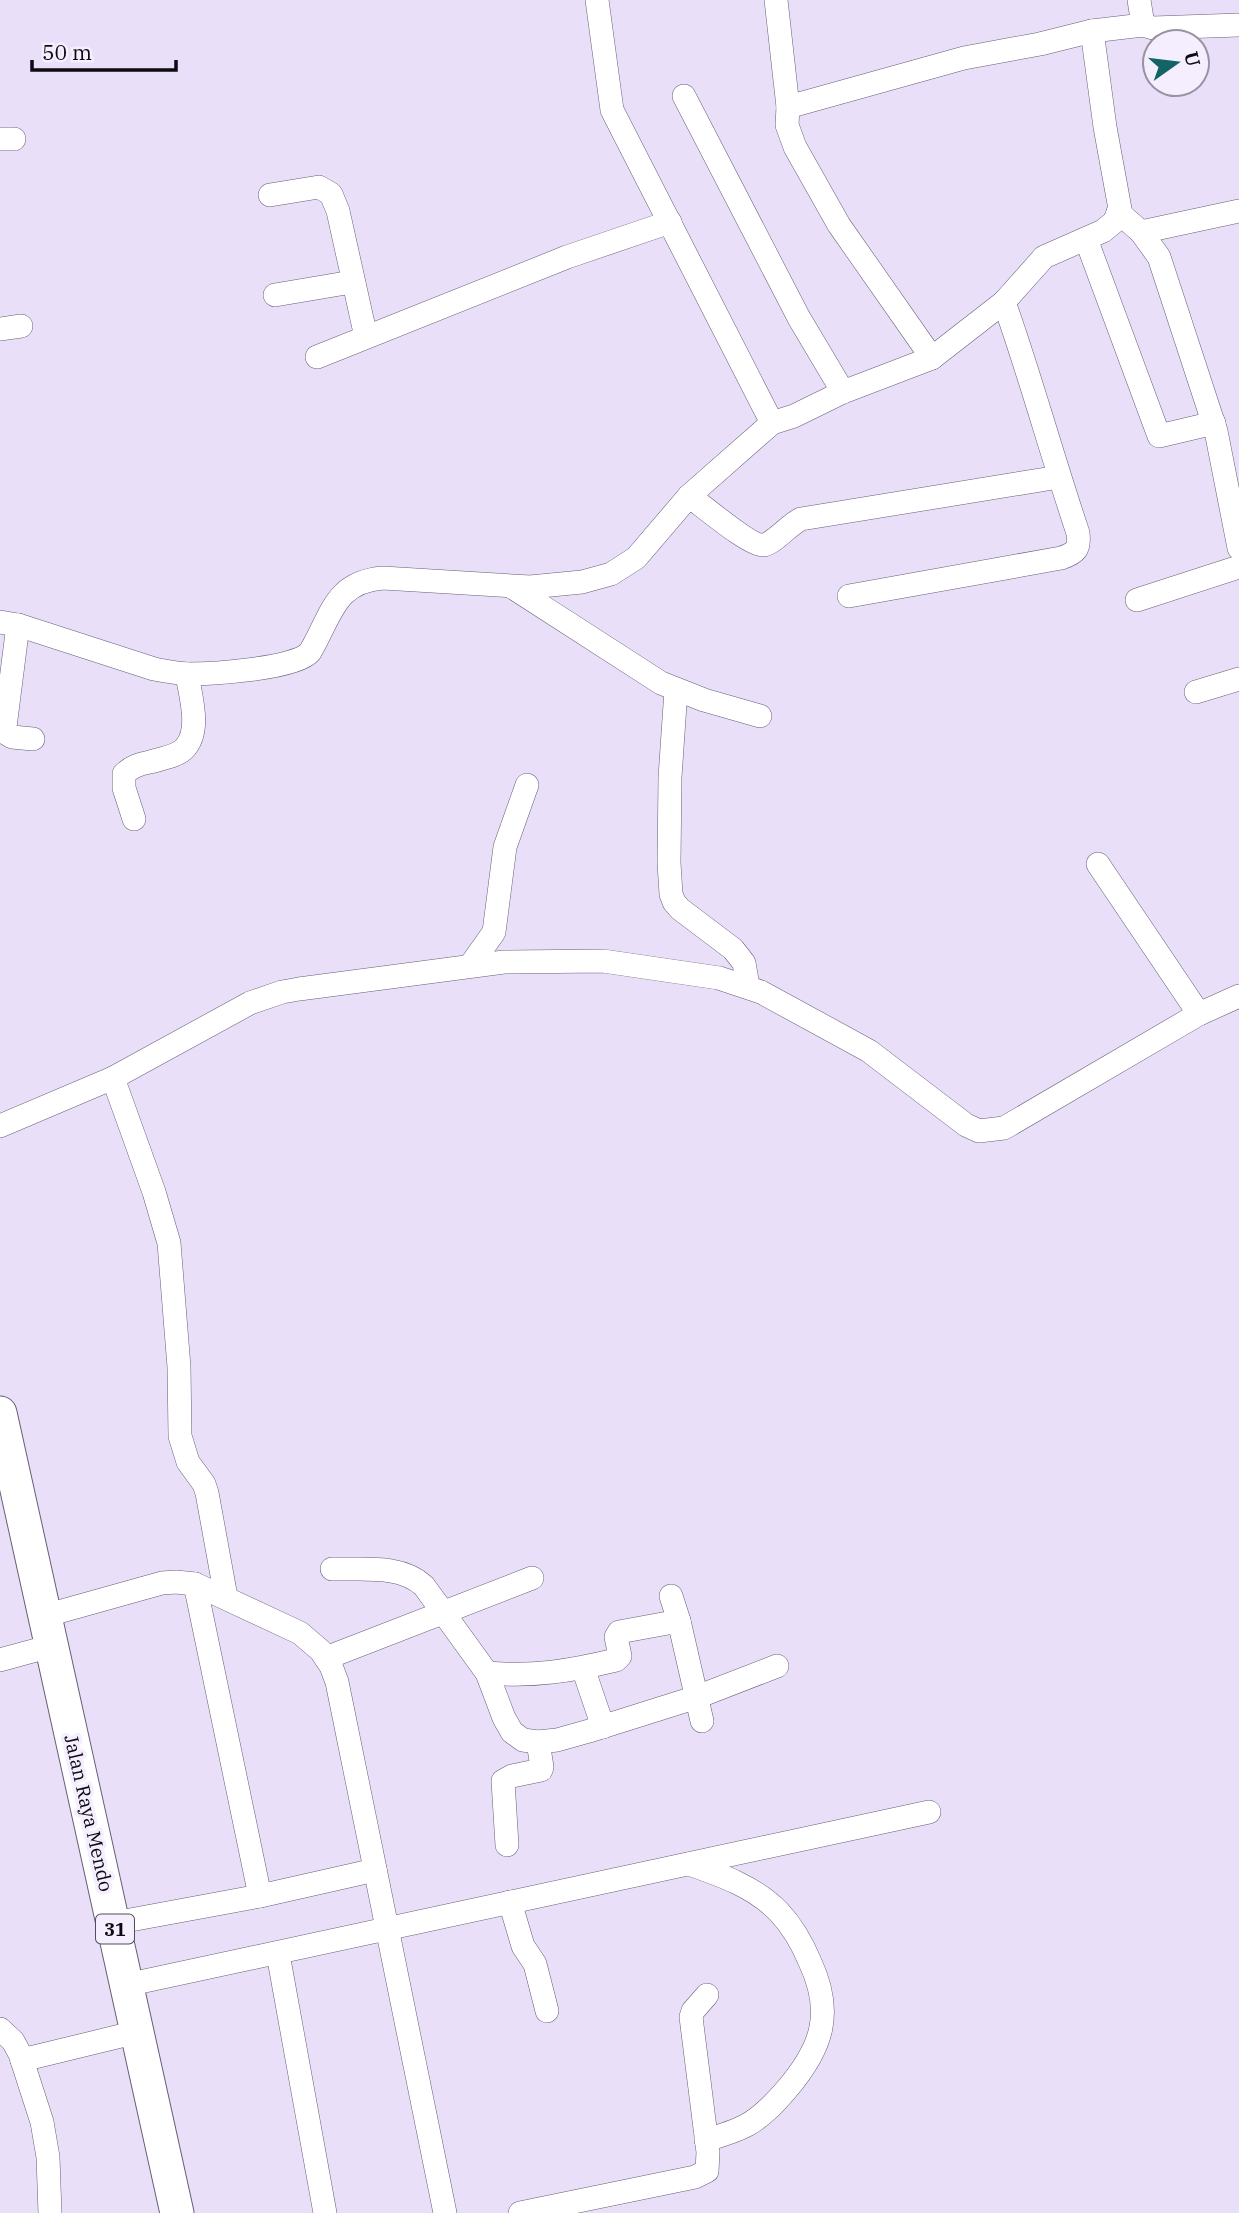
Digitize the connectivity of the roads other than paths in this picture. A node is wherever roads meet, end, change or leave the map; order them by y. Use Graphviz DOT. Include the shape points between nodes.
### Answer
graph roads {
  1 [pos="597,0"];
  2 [pos="776,0"];
  3 [pos="1139,0"];
  4 [pos="1143,25"];
  5 [pos="1239,25"];
  6 [pos="1092,31"];
  7 [pos="684,96"];
  8 [pos="788,107"];
  9 [pos="270,195"];
  10 [pos="1239,211"];
  11 [pos="1118,212"];
  12 [pos="670,222"];
  13 [pos="1141,232"];
  14 [pos="1086,239"];
  15 [pos="352,282"];
  16 [pos="275,295"];
  17 [pos="1003,302"];
  18 [pos="366,337"];
  19 [pos="317,357"];
  20 [pos="932,358"];
  21 [pos="843,392"];
  22 [pos="772,423"];
  23 [pos="1214,423"];
  24 [pos="1059,477"];
  25 [pos="690,496"];
  26 [pos="1239,548"];
  27 [pos="1239,567"];
  28 [pos="512,587"];
  29 [pos="849,596"];
  30 [pos="1138,600"];
  31 [pos="9,623"];
  32 [pos="187,674"];
  33 [pos="1239,679"];
  34 [pos="676,690"];
  35 [pos="1196,692"];
  36 [pos="760,716"];
  37 [pos="33,739"];
  38 [pos="527,785"];
  39 [pos="134,819"];
  40 [pos="1098,864"];
  41 [pos="470,966"];
  42 [pos="748,986"];
  43 [pos="1239,996"];
  44 [pos="1199,1014"];
  45 [pos="113,1078"];
  46 [pos="0,1126"];
  47 [pos="0,1413"];
  48 [pos="332,1569"];
  49 [pos="533,1578"];
  50 [pos="195,1584"];
  51 [pos="671,1596"];
  52 [pos="226,1597"];
  53 [pos="444,1613"];
  54 [pos="679,1621"];
  55 [pos="48,1631"];
  56 [pos="326,1658"];
  57 [pos="0,1660"];
  58 [pos="777,1666"];
  59 [pos="583,1668"];
  60 [pos="487,1673"];
  61 [pos="697,1697"];
  62 [pos="702,1721"];
  63 [pos="603,1727"];
  64 [pos="538,1742"];
  65 [pos="929,1812"];
  66 [pos="507,1845"];
  67 [pos="690,1864"];
  68 [pos="375,1870"];
  69 [pos="260,1896"];
  70 [pos="510,1902"];
  71 [pos="114,1923"];
  72 [pos="386,1928"];
  73 [pos="278,1954"];
  74 [pos="127,1986"];
  75 [pos="707,1995"];
  76 [pos="547,2011"];
  77 [pos="0,2029"];
  78 [pos="137,2032"];
  79 [pos="22,2060"];
  80 [pos="706,2140"];
  81 [pos="50,2213"];
  82 [pos="177,2213"];
  83 [pos="325,2213"];
  84 [pos="445,2213"];
  85 [pos="520,2213"];
  1 -- 12 [label="street" via="612,110"];
  2 -- 8 [label="street"];
  3 -- 4 [label="street"];
  4 -- 5 [label="street"];
  4 -- 6 [label="street"];
  6 -- 8 [label="street" via="964,58"];
  6 -- 11 [label="street"];
  7 -- 21 [label="street" via="799,318"];
  8 -- 20 [label="street" via="790,134 810,175 839,225"];
  9 -- 15 [label="street" via="319,187 331,194"];
  10 -- 13 [label="street"];
  11 -- 13 [label="street"];
  11 -- 14 [label="street" via="1114,222"];
  12 -- 18 [label="street"];
  12 -- 22 [label="street"];
  13 -- 23 [label="street" via="1159,257"];
  14 -- 17 [label="street" via="1044,257"];
  14 -- 23 [label="street" via="1159,436"];
  15 -- 16 [label="street"];
  15 -- 18 [label="street"];
  17 -- 20 [label="street"];
  17 -- 24 [label="street"];
  18 -- 19 [label="street"];
  20 -- 21 [label="street"];
  21 -- 22 [label="street"];
  22 -- 25 [label="street"];
  23 -- 26 [label="street"];
  24 -- 25 [label="street" via="801,519 763,545"];
  24 -- 29 [label="street" via="1079,533 1080,546 1074,554"];
  25 -- 28 [label="street" via="650,545 611,574 582,582"];
  27 -- 30 [label="street"];
  28 -- 32 [label="street" via="383,578 357,583 340,597 303,660"];
  28 -- 34 [label="street"];
  31 -- 32 [label="street" via="123,660"];
  31 -- 37 [label="street" via="5,727 12,737"];
  32 -- 39 [label="street" via="194,725 191,738 184,749 132,766 124,774"];
  33 -- 35 [label="street"];
  34 -- 36 [label="street"];
  34 -- 42 [label="street" via="670,777 671,894 680,909 733,949 744,963"];
  38 -- 41 [label="street" via="505,847 494,932"];
  40 -- 44 [label="street"];
  41 -- 42 [label="street" via="603,961"];
  41 -- 45 [label="street" via="282,992 250,1003"];
  42 -- 44 [label="street" via="884,1060 953,1116 979,1131 1004,1128"];
  43 -- 44 [label="street"];
  45 -- 46 [label="street"];
  45 -- 52 [label="street" via="169,1244 180,1436 188,1462 207,1493"];
  47 -- 55 [label="highway, Jalan Raya Mendo / 31"];
  48 -- 53 [label="street" via="414,1576"];
  49 -- 53 [label="street"];
  50 -- 52 [label="street"];
  50 -- 55 [label="street" via="162,1584"];
  50 -- 69 [label="street"];
  51 -- 54 [label="street"];
  52 -- 56 [label="street" via="300,1633"];
  53 -- 56 [label="street"];
  53 -- 60 [label="street"];
  54 -- 59 [label="street" via="619,1632 619,1658"];
  54 -- 61 [label="street"];
  55 -- 57 [label="street"];
  55 -- 71 [label="highway, Jalan Raya Mendo / 31"];
  56 -- 68 [label="street" via="337,1682"];
  58 -- 61 [label="street"];
  59 -- 60 [label="street" via="538,1675"];
  59 -- 63 [label="street"];
  60 -- 64 [label="street" via="512,1732 523,1740"];
  61 -- 62 [label="street"];
  61 -- 63 [label="street"];
  63 -- 64 [label="street"];
  64 -- 66 [label="street" via="541,1770 503,1781"];
  65 -- 67 [label="street"];
  67 -- 70 [label="street"];
  67 -- 80 [label="street" via="743,1886 779,1913 804,1948 824,2004 823,2022 811,2054 782,2095 748,2124"];
  68 -- 69 [label="street"];
  68 -- 72 [label="street"];
  69 -- 71 [label="street"];
  70 -- 72 [label="street"];
  70 -- 76 [label="street" via="523,1946 535,1964"];
  71 -- 74 [label="highway, Jalan Raya Mendo / 31"];
  72 -- 73 [label="street"];
  72 -- 84 [label="street"];
  73 -- 74 [label="street"];
  73 -- 83 [label="street"];
  74 -- 78 [label="highway, Jalan Raya Mendo / 31"];
  75 -- 80 [label="street" via="691,2017"];
  77 -- 79 [label="street" via="13,2041"];
  78 -- 79 [label="street"];
  78 -- 82 [label="highway, Jalan Raya Mendo / 31"];
  79 -- 81 [label="street" via="46,2140"];
  80 -- 85 [label="street" via="707,2171 695,2177"];
}
